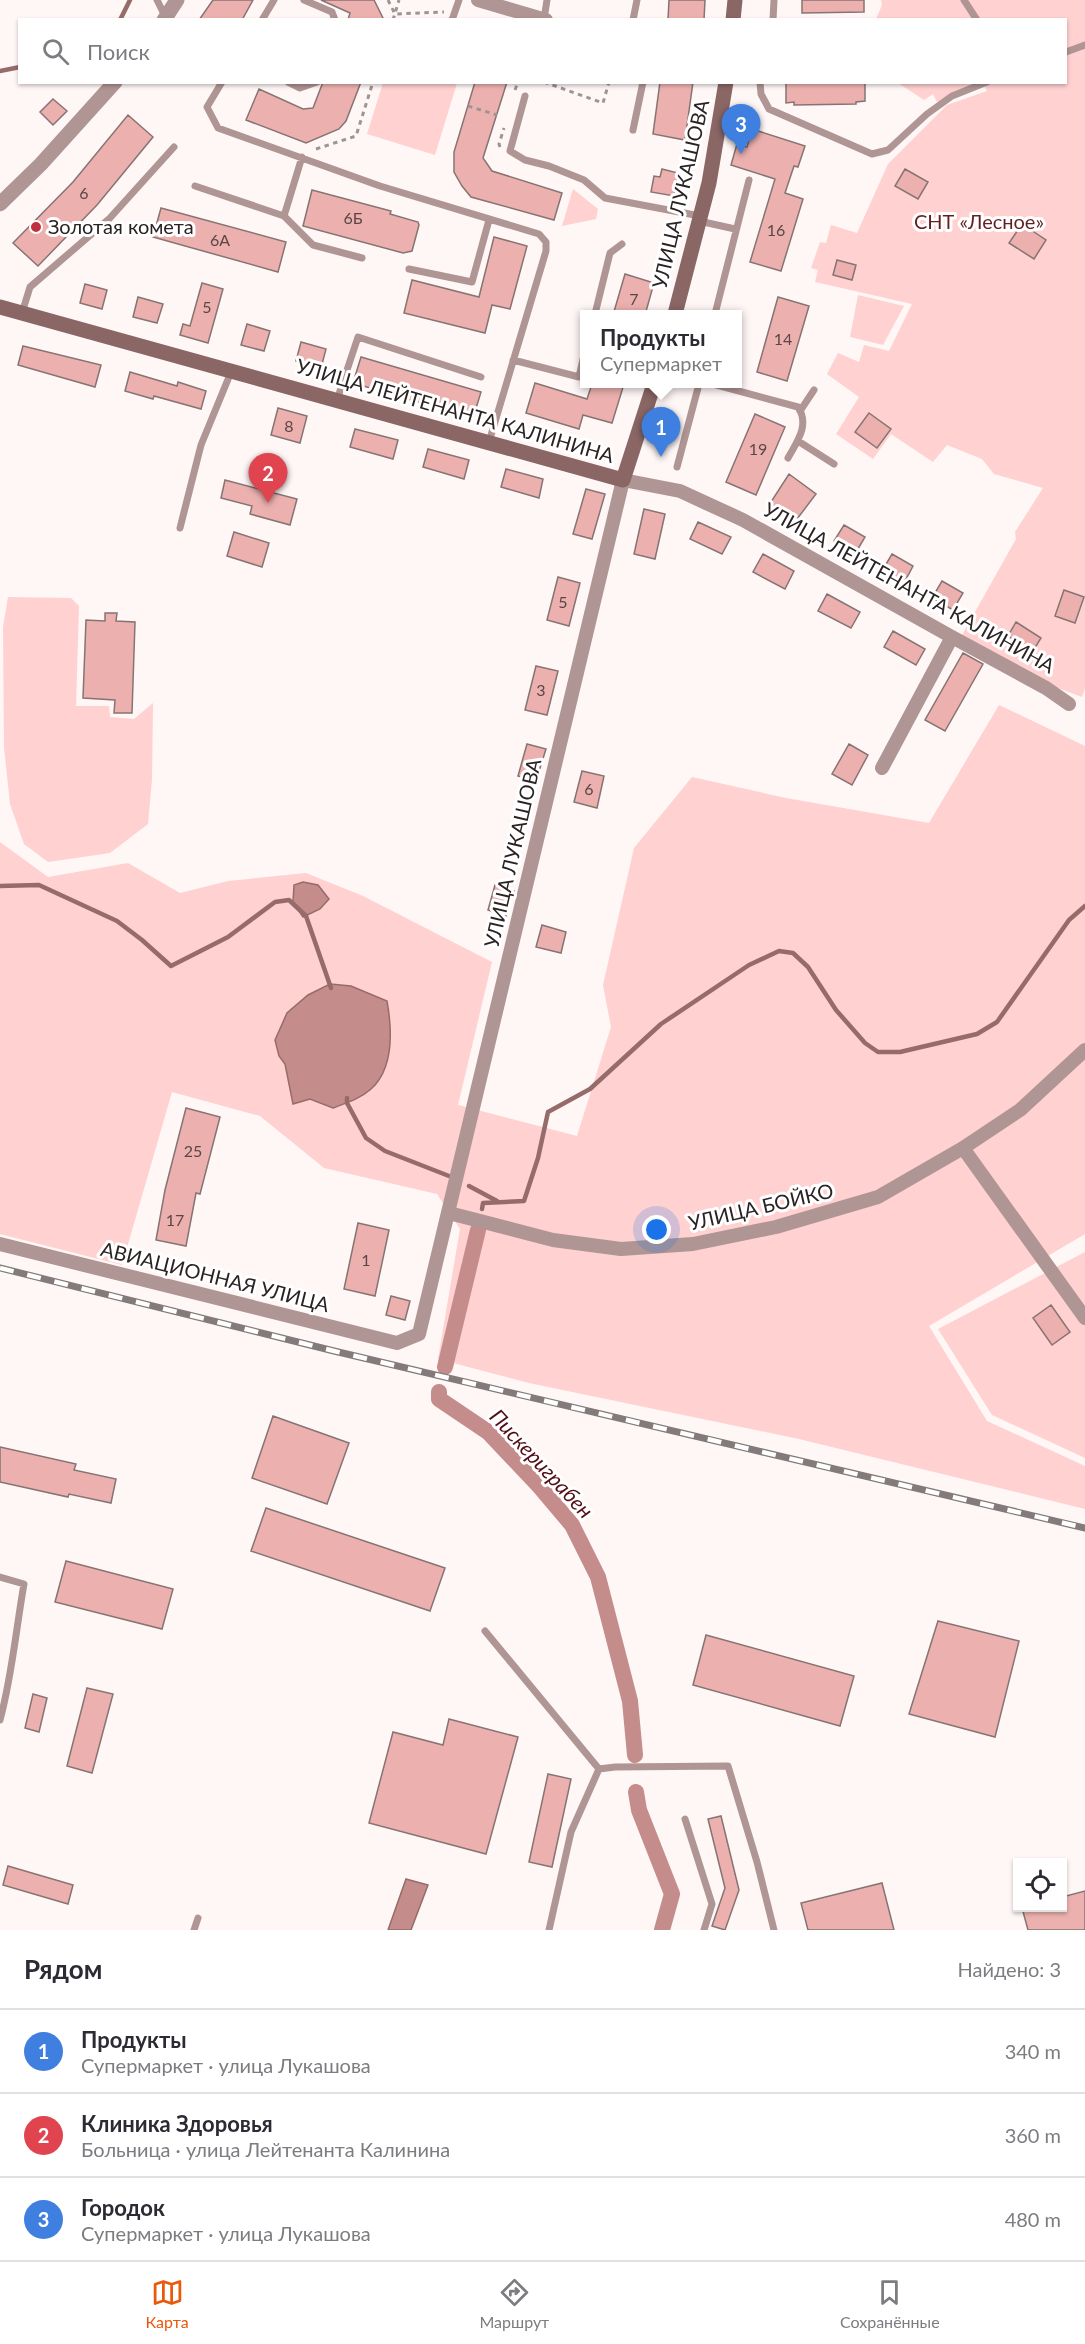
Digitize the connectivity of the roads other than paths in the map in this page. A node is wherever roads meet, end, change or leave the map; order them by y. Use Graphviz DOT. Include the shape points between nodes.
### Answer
graph roads {
  1 [pos="157,0"];
  2 [pos="177,0"];
  3 [pos="273,0"];
  4 [pos="304,0"];
  5 [pos="459,0"];
  6 [pos="478,0"];
  7 [pos="547,0"];
  8 [pos="637,0"];
  9 [pos="735,0"];
  10 [pos="774,0"];
  11 [pos="964,0"];
  12 [pos="165,18"];
  13 [pos="166,18"];
  14 [pos="263,18"];
  15 [pos="334,18"];
  16 [pos="453,18"];
  17 [pos="541,18"];
  18 [pos="545,18"];
  19 [pos="633,18"];
  20 [pos="733,18"];
  21 [pos="773,18"];
  22 [pos="976,18"];
  23 [pos="1085,45"];
  24 [pos="1067,51"];
  25 [pos="112,84"];
  26 [pos="221,84"];
  27 [pos="292,84"];
  28 [pos="311,84"];
  29 [pos="643,84"];
  30 [pos="726,84"];
  31 [pos="760,84"];
  32 [pos="982,84"];
  33 [pos="525,96"];
  34 [pos="633,130"];
  35 [pos="174,147"];
  36 [pos="302,157"];
  37 [pos="749,180"];
  38 [pos="195,186"];
  39 [pos="0,204"];
  40 [pos="284,216"];
  41 [pos="700,218"];
  42 [pos="489,219"];
  43 [pos="735,229"];
  44 [pos="622,244"];
  45 [pos="362,258"];
  46 [pos="409,269"];
  47 [pos="0,307"];
  48 [pos="596,310"];
  49 [pos="676,310"];
  50 [pos="716,310"];
  51 [pos="22,313"];
  52 [pos="513,360"];
  53 [pos="231,371"];
  54 [pos="580,373"];
  55 [pos="481,377"];
  56 [pos="653,388"];
  57 [pos="698,388"];
  58 [pos="728,388"];
  59 [pos="814,390"];
  60 [pos="337,400"];
  61 [pos="800,411"];
  62 [pos="798,441"];
  63 [pos="489,442"];
  64 [pos="788,458"];
  65 [pos="834,464"];
  66 [pos="677,467"];
  67 [pos="623,480"];
  68 [pos="180,528"];
  69 [pos="952,637"];
  70 [pos="1069,704"];
  71 [pos="882,768"];
  72 [pos="1085,1050"];
  73 [pos="963,1148"];
  74 [pos="449,1213"];
  75 [pos="0,1244"];
  76 [pos="1085,1318"];
  77 [pos="419,1334"];
  78 [pos="0,1577"];
  79 [pos="485,1631"];
  80 [pos="0,1720"];
  81 [pos="600,1770"];
  82 [pos="685,1819"];
  83 [pos="198,1918"];
  84 [pos="194,1930"];
  85 [pos="549,1930"];
  86 [pos="704,1930"];
  87 [pos="774,1930"];
  1 -- 12 [label="lane"];
  2 -- 13 [label="street"];
  3 -- 14 [label="lane"];
  4 -- 15 [label="lane" via="332,12"];
  5 -- 16 [label="lane"];
  6 -- 17 [label="street"];
  7 -- 18 [label="lane"];
  8 -- 19 [label="lane"];
  9 -- 20 [label="main road"];
  10 -- 21 [label="lane"];
  11 -- 22 [label="lane"];
  23 -- 24 [label="lane"];
  25 -- 39 [label="street"];
  26 -- 36 [label="lane" via="207,107 218,128"];
  27 -- 28 [label="lane" via="300,88"];
  29 -- 34 [label="lane"];
  30 -- 41 [label="main road, УЛИЦА ЛУКАШОВА"];
  31 -- 32 [label="lane" via="769,109 872,154 888,150 939,104"];
  33 -- 41 [label="lane" via="510,151 584,180 605,198"];
  35 -- 51 [label="lane" via="109,219 30,287"];
  36 -- 40 [label="lane"];
  36 -- 42 [label="lane"];
  37 -- 43 [label="lane"];
  38 -- 40 [label="lane"];
  40 -- 45 [label="lane" via="313,245"];
  41 -- 43 [label="lane"];
  41 -- 49 [label="main road, УЛИЦА ЛУКАШОВА"];
  42 -- 46 [label="lane" via="472,282"];
  42 -- 52 [label="lane" via="539,234 546,242"];
  43 -- 50 [label="lane"];
  44 -- 48 [label="lane" via="610,253"];
  47 -- 51 [label="main road, УЛИЦА ЛЕЙТЕНАНТА КАЛИНИНА"];
  51 -- 53 [label="main road, УЛИЦА ЛЕЙТЕНАНТА КАЛИНИНА"];
  52 -- 54 [label="lane" via="579,377"];
  52 -- 63 [label="lane"];
  53 -- 60 [label="main road, УЛИЦА ЛЕЙТЕНАНТА КАЛИНИНА"];
  53 -- 68 [label="lane" via="201,445"];
  55 -- 60 [label="lane" via="357,338"];
  56 -- 67 [label="main road, УЛИЦА ЛУКАШОВА"];
  57 -- 66 [label="lane"];
  58 -- 61 [label="lane" via="794,405"];
  59 -- 61 [label="lane"];
  60 -- 63 [label="main road, УЛИЦА ЛЕЙТЕНАНТА КАЛИНИНА"];
  61 -- 62 [label="lane" via="803,421"];
  62 -- 64 [label="lane"];
  62 -- 65 [label="lane"];
  63 -- 67 [label="main road, УЛИЦА ЛЕЙТЕНАНТА КАЛИНИНА"];
  67 -- 69 [label="street, УЛИЦА ЛЕЙТЕНАНТА КАЛИНИНА" via="680,491 743,520"];
  67 -- 74 [label="street, УЛИЦА ЛУКАШОВА"];
  69 -- 70 [label="street, УЛИЦА ЛЕЙТЕНАНТА КАЛИНИНА"];
  69 -- 71 [label="street"];
  72 -- 73 [label="street, УЛИЦА БОЙКО" via="1020,1110"];
  73 -- 74 [label="street, УЛИЦА БОЙКО" via="878,1197 776,1227 693,1244 621,1249 553,1240"];
  73 -- 76 [label="street"];
  74 -- 77 [label="street, УЛИЦА ЛУКАШОВА"];
  75 -- 77 [label="street, АВИАЦИОННАЯ УЛИЦА" via="397,1343"];
  78 -- 80 [label="lane" via="24,1584 8,1693"];
  79 -- 81 [label="lane"];
  81 -- 85 [label="lane" via="571,1832"];
  81 -- 87 [label="lane" via="728,1766"];
  82 -- 86 [label="lane" via="712,1904"];
  83 -- 84 [label="lane"];
}
